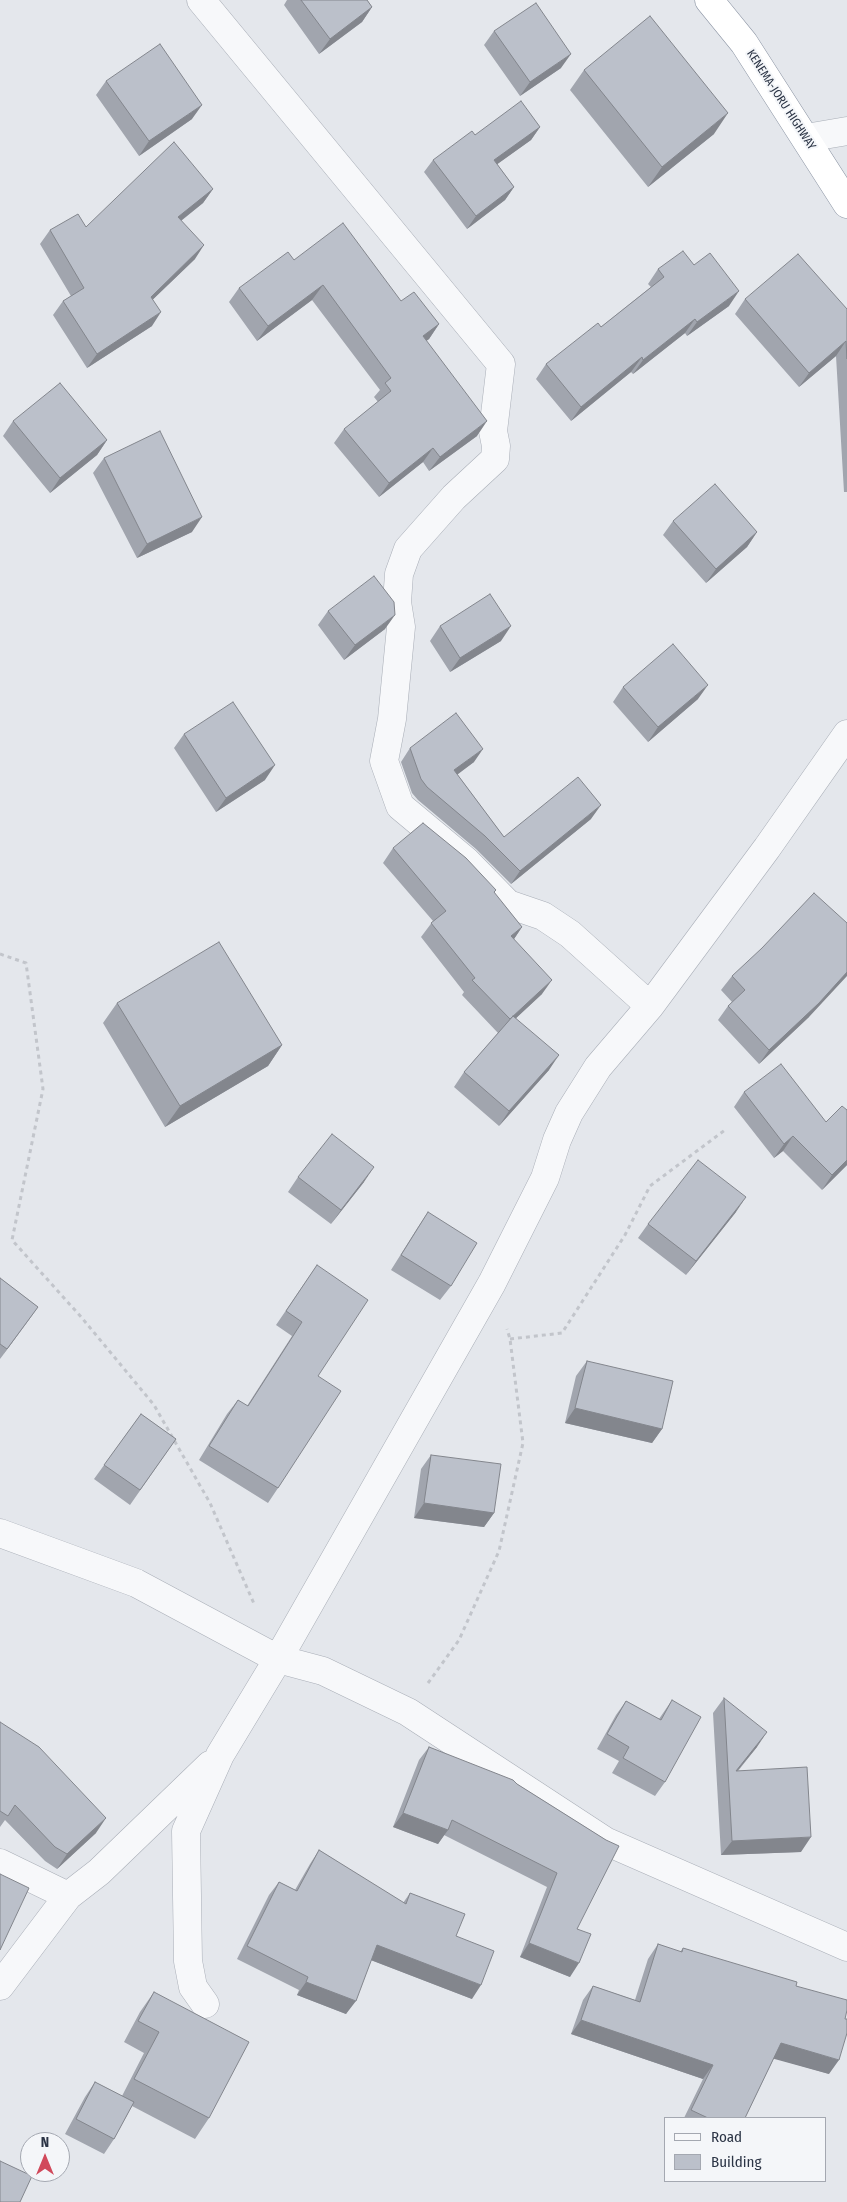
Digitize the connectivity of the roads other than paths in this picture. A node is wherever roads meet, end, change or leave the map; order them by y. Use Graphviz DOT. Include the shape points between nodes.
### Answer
graph roads {
  1 [pos="201,0"];
  2 [pos="709,0"];
  3 [pos="847,131"];
  4 [pos="806,138"];
  5 [pos="847,204"];
  6 [pos="847,734"];
  7 [pos="650,1006"];
  8 [pos="0,1533"];
  9 [pos="278,1660"];
  10 [pos="220,1755"];
  11 [pos="0,1863"];
  12 [pos="68,1896"];
  13 [pos="847,1948"];
  14 [pos="0,1986"];
  15 [pos="204,2004"];
  1 -- 7 [label="street" via="501,364 493,431 495,459 408,549 399,574 397,602 401,627 392,719 384,761 400,806 466,860 508,904 543,916 570,934"];
  2 -- 4 [label="highway, KENEMA-JORU HIGHWAY" via="744,43"];
  3 -- 4 [label="street"];
  4 -- 5 [label="highway, KENEMA-JORU HIGHWAY"];
  6 -- 7 [label="street"];
  7 -- 9 [label="street" via="598,1067 569,1113 545,1178 492,1283"];
  8 -- 9 [label="street" via="136,1584"];
  9 -- 10 [label="street"];
  9 -- 13 [label="street" via="324,1671 408,1712 605,1841"];
  10 -- 12 [label="street" via="99,1872"];
  10 -- 15 [label="street" via="186,1831 188,1961 193,1986"];
  11 -- 12 [label="street"];
  12 -- 14 [label="street"];
}
